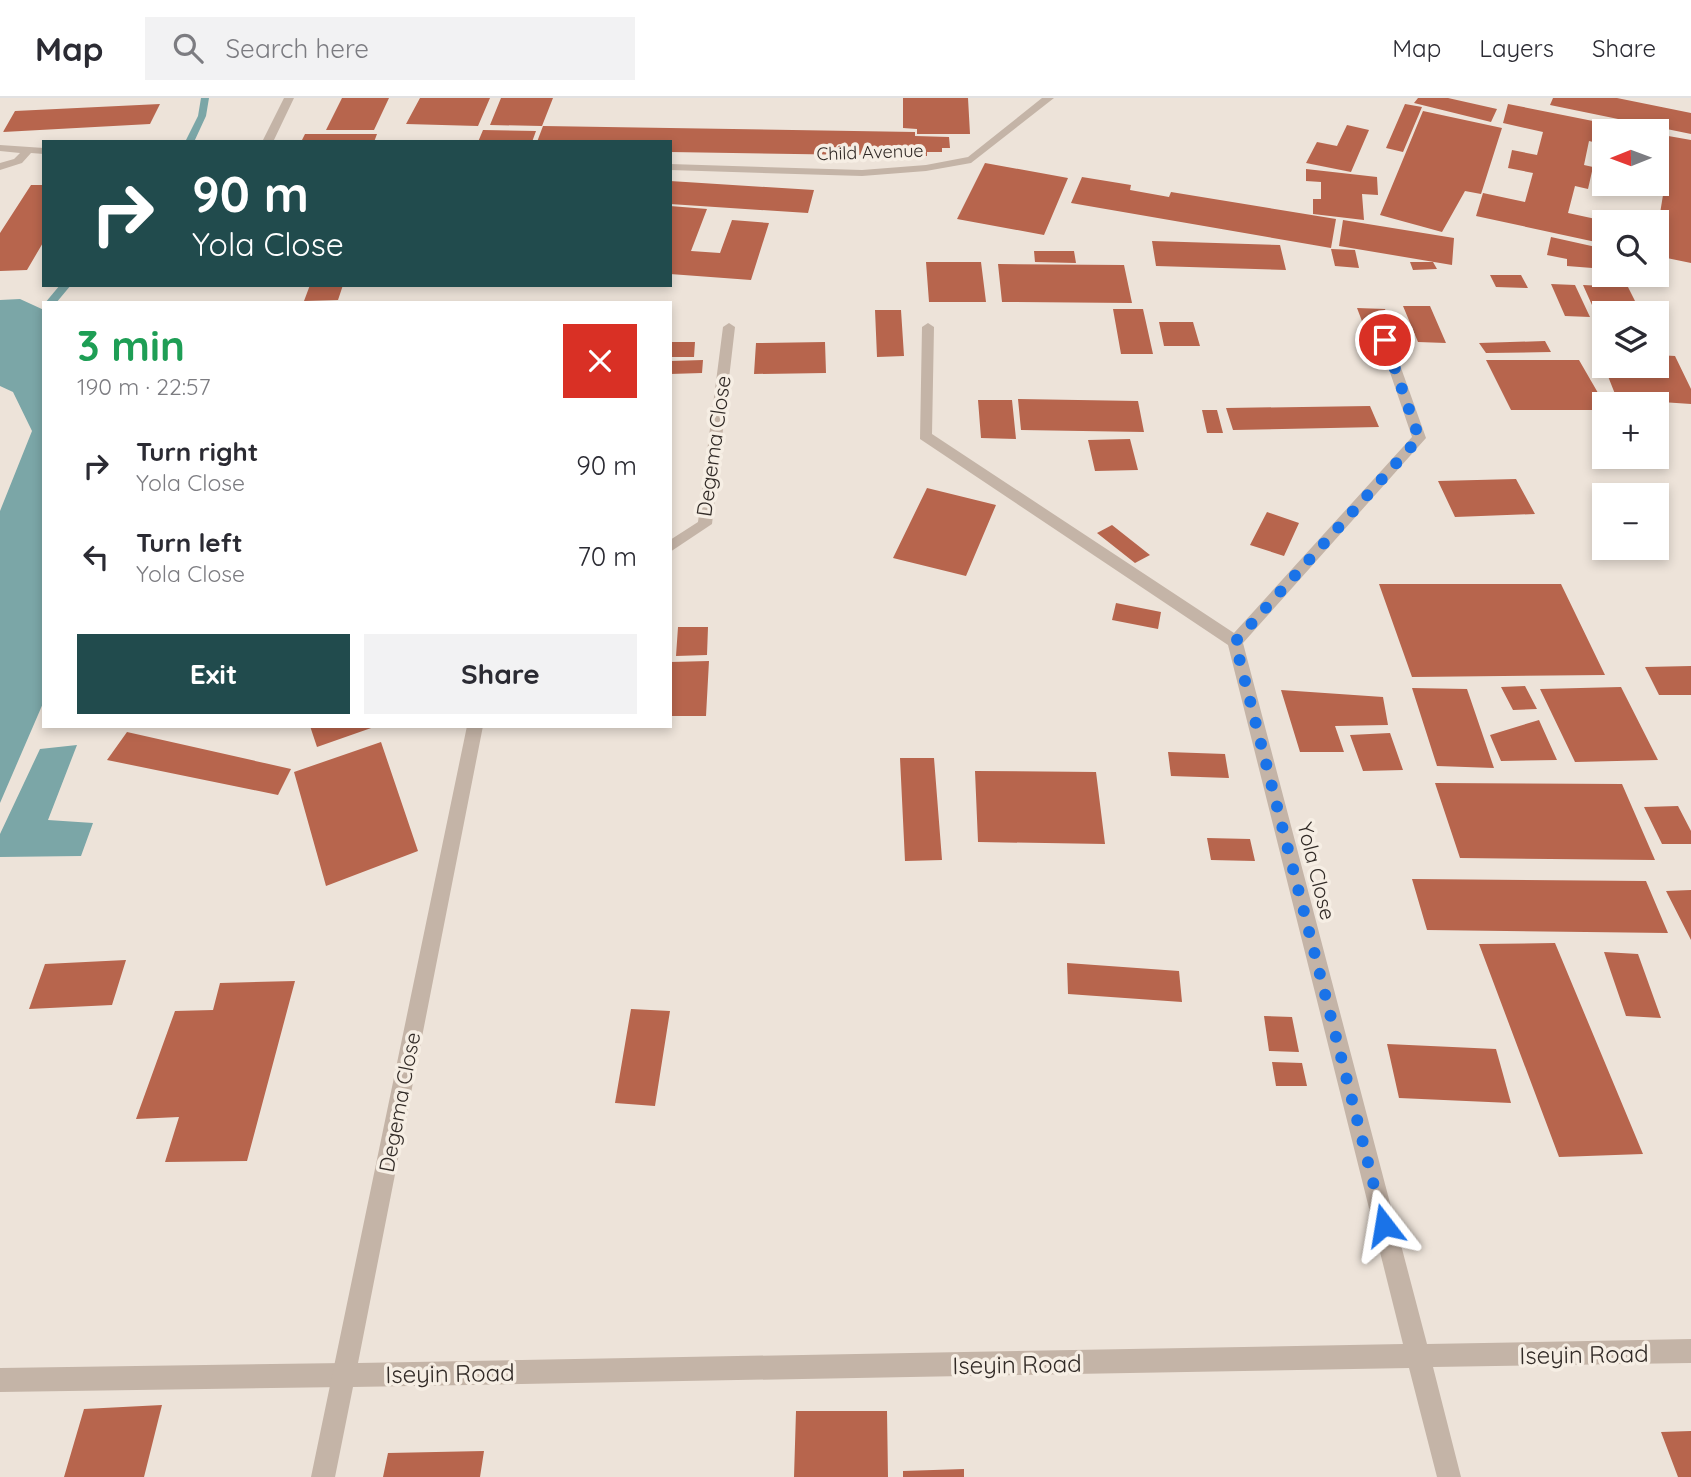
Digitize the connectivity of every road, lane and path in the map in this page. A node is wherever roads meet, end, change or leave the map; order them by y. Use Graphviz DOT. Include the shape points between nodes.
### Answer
graph roads {
  1 [pos="289,98"];
  2 [pos="1049,98"];
  3 [pos="268,140"];
  4 [pos="0,148"];
  5 [pos="28,150"];
  6 [pos="42,151"];
  7 [pos="0,167"];
  8 [pos="672,167"];
  9 [pos="729,327"];
  10 [pos="928,327"];
  11 [pos="1385,340"];
  12 [pos="672,546"];
  13 [pos="1235,642"];
  14 [pos="475,728"];
  15 [pos="1691,1351"];
  16 [pos="1418,1358"];
  17 [pos="344,1375"];
  18 [pos="0,1380"];
  19 [pos="323,1477"];
  20 [pos="1449,1477"];
  1 -- 3 [label="street"];
  2 -- 8 [label="street, Child Avenue" via="971,160 926,169 862,173"];
  4 -- 5 [label="street"];
  5 -- 6 [label="street"];
  5 -- 7 [label="street" via="18,161"];
  9 -- 12 [label="street, Degema Close" via="705,524"];
  10 -- 13 [label="street" via="925,436"];
  11 -- 13 [label="street" via="1419,438"];
  13 -- 16 [label="street, Yola Close"];
  14 -- 17 [label="street, Degema Close"];
  15 -- 16 [label="street, Iseyin Road"];
  16 -- 17 [label="street, Iseyin Road"];
  16 -- 20 [label="street, Yola Close"];
  17 -- 18 [label="street, Iseyin Road"];
  17 -- 19 [label="street, Degema Close"];
}
